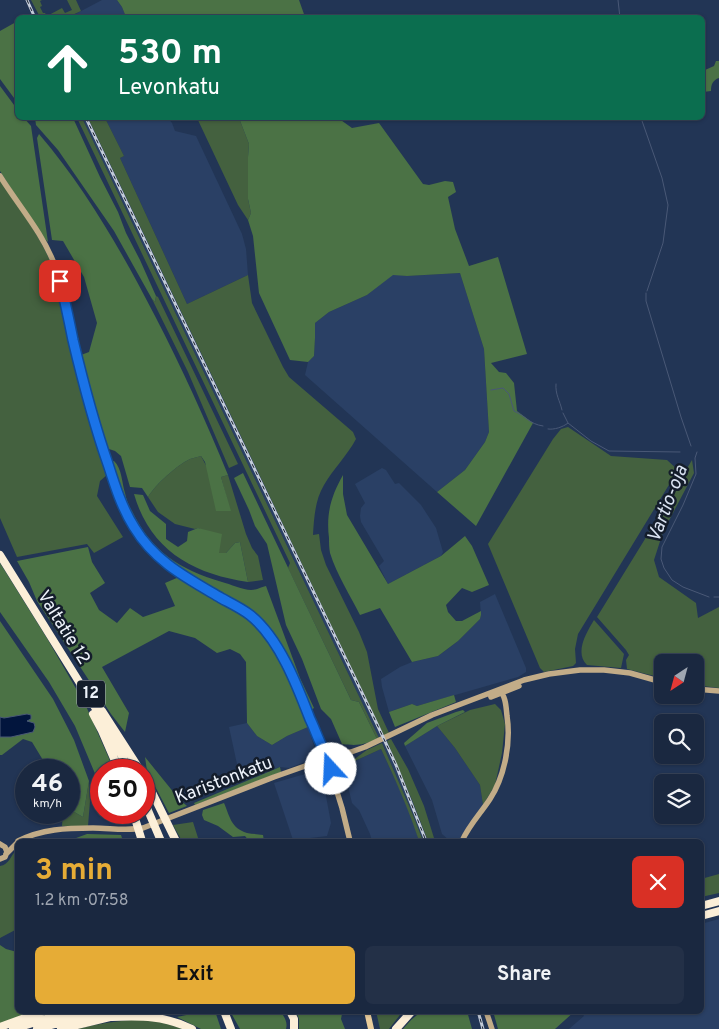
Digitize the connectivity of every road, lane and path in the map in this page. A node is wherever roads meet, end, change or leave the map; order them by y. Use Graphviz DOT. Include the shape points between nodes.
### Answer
graph roads {
  1 [pos="0,176"];
  2 [pos="0,555"];
  3 [pos="45,627"];
  4 [pos="654,680"];
  5 [pos="704,690"];
  6 [pos="719,692"];
  7 [pos="500,693"];
  8 [pos="318,739"];
  9 [pos="321,757"];
  10 [pos="114,759"];
  11 [pos="123,759"];
  12 [pos="134,759"];
  13 [pos="328,762"];
  14 [pos="308,765"];
  15 [pos="155,797"];
  16 [pos="137,824"];
  17 [pos="154,824"];
  18 [pos="160,838"];
  19 [pos="23,839"];
  20 [pos="141,839"];
  21 [pos="175,839"];
  22 [pos="350,839"];
  23 [pos="463,839"];
  24 [pos="15,842"];
  25 [pos="1,844"];
  26 [pos="15,844"];
  27 [pos="6,854"];
  28 [pos="0,859"];
  29 [pos="719,901"];
  30 [pos="704,905"];
  31 [pos="719,911"];
  32 [pos="704,915"];
  33 [pos="36,1014"];
  34 [pos="62,1014"];
  35 [pos="90,1014"];
  36 [pos="123,1014"];
  37 [pos="225,1014"];
  38 [pos="292,1014"];
  39 [pos="368,1014"];
  40 [pos="409,1014"];
  41 [pos="487,1014"];
  42 [pos="110,1018"];
  43 [pos="0,1027"];
  44 [pos="231,1027"];
  45 [pos="13,1029"];
  46 [pos="37,1029"];
  47 [pos="61,1029"];
  48 [pos="192,1029"];
  49 [pos="294,1029"];
  50 [pos="370,1029"];
  51 [pos="396,1029"];
  52 [pos="492,1029"];
  1 -- 8 [label="street" via="48,249 56,268 97,434 128,517 155,555 178,573 250,615 265,631 287,665"];
  2 -- 3 [label="highway, Valtatie 12 / 12"];
  3 -- 10 [label="highway, 12"];
  3 -- 11 [label="highway, Valtatie 12 / 12"];
  3 -- 12 [label="highway, 12"];
  4 -- 7 [label="street" via="630,673 563,672 524,680"];
  5 -- 6 [label="street"];
  7 -- 13 [label="street" via="432,715"];
  7 -- 23 [label="street" via="508,723 500,778"];
  8 -- 9 [label="street"];
  8 -- 13 [label="street"];
  9 -- 13 [label="street" via="326,754"];
  9 -- 13 [label="street" via="319,762"];
  9 -- 14 [label="street, Karistonkatu"];
  13 -- 14 [label="street, Karistonkatu"];
  13 -- 22 [label="street"];
  14 -- 19 [label="street, Karistonkatu" via="143,828 42,832"];
  15 -- 21 [label="highway"];
  16 -- 20 [label="highway"];
  17 -- 18 [label="highway"];
  24 -- 25 [label="street, Karistonkatu" via="8,846"];
  25 -- 27 [label="street"];
  26 -- 27 [label="street"];
  27 -- 28 [label="street"];
  29 -- 30 [label="highway"];
  31 -- 32 [label="highway"];
  33 -- 43 [label="highway"];
  34 -- 45 [label="highway"];
  35 -- 46 [label="highway"];
  36 -- 42 [label="highway"];
  37 -- 44 [label="highway"];
  38 -- 49 [label="highway"];
  39 -- 50 [label="main road"];
  40 -- 51 [label="highway"];
  41 -- 52 [label="street"];
  42 -- 47 [label="highway"];
  42 -- 48 [label="highway" via="157,1018"];
}
